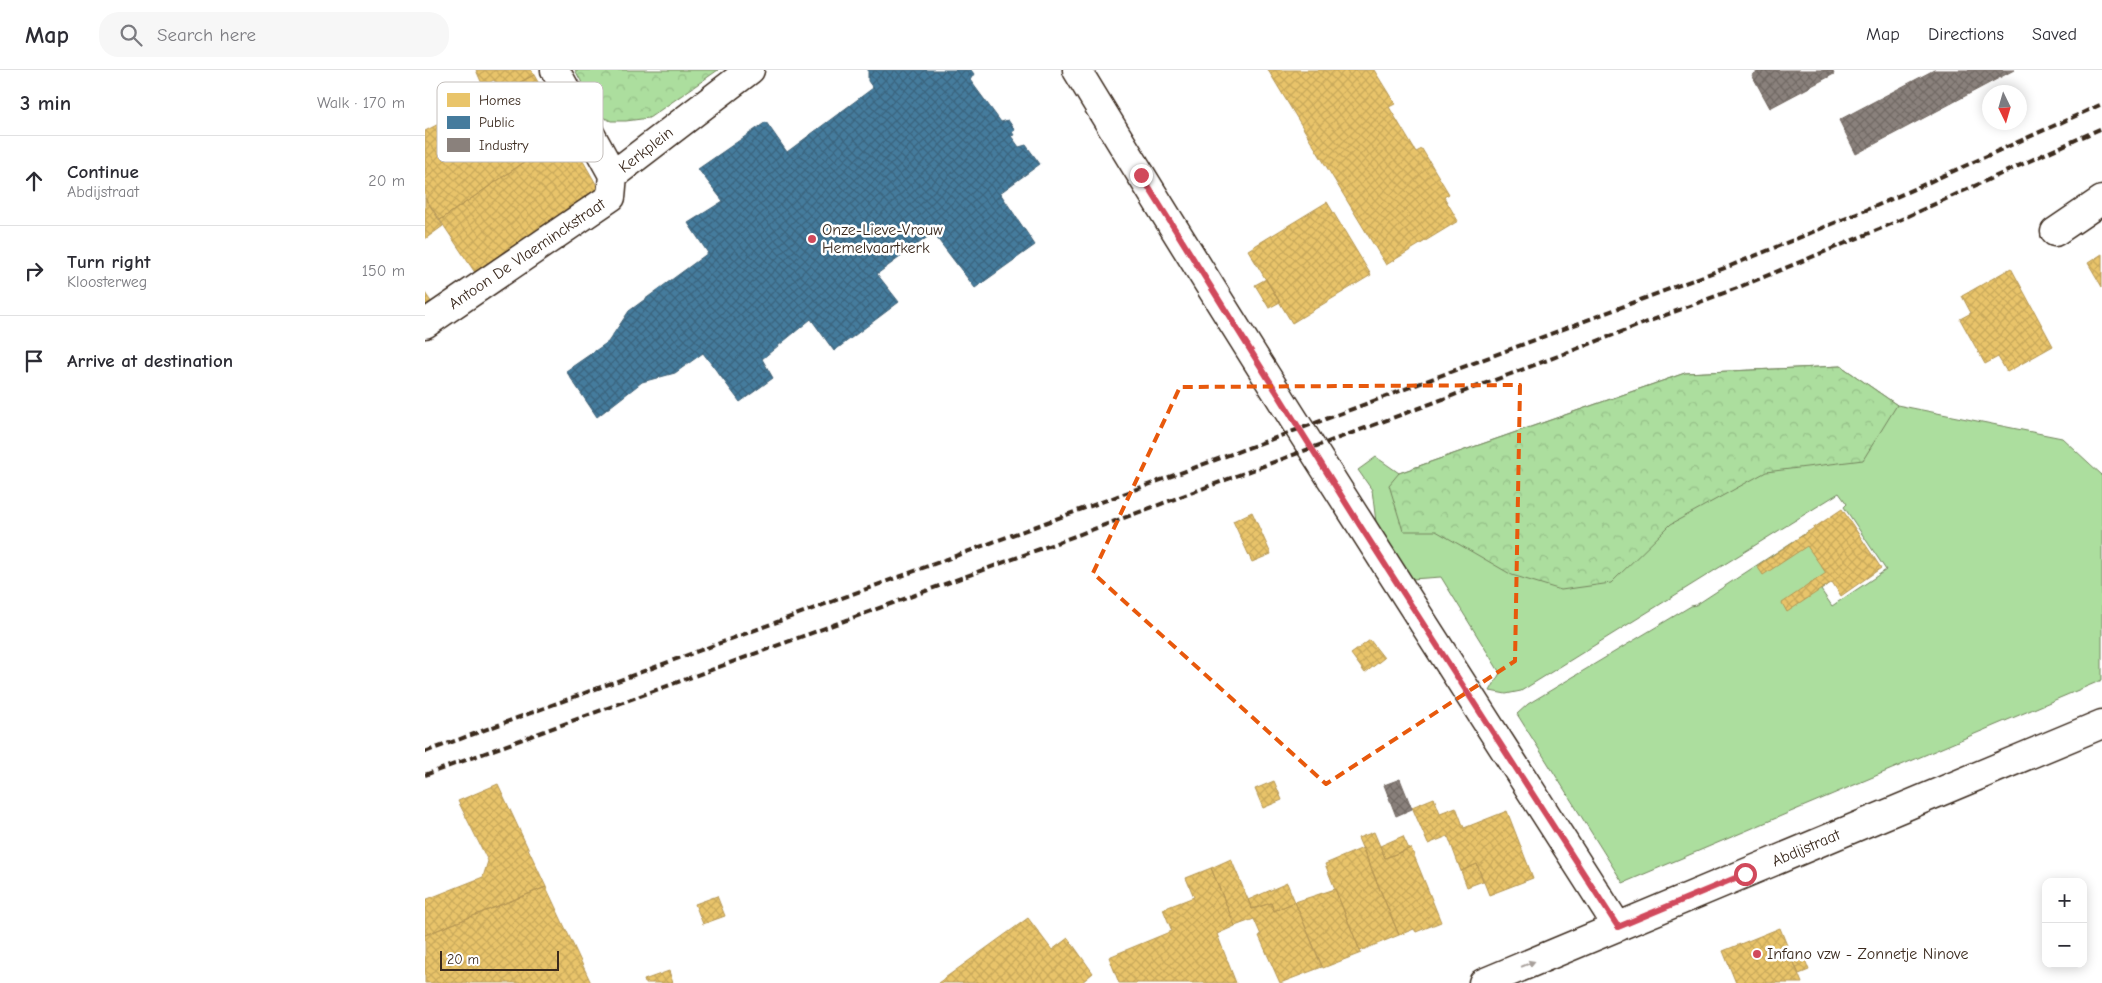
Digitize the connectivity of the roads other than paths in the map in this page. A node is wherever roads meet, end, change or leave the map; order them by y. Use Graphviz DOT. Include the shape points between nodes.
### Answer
graph roads {
  1 [pos="555,70"];
  2 [pos="749,70"];
  3 [pos="1077,70"];
  4 [pos="562,82"];
  5 [pos="603,157"];
  6 [pos="613,175"];
  7 [pos="2102,200"];
  8 [pos="2055,232"];
  9 [pos="425,324"];
  10 [pos="2102,724"];
  11 [pos="1618,927"];
  12 [pos="1483,983"];
  1 -- 4 [label="street, Kerkplein"];
  2 -- 6 [label="street, Kerkplein"];
  3 -- 11 [label="street" via="1359,524"];
  5 -- 6 [label="street, Kerkplein"];
  6 -- 9 [label="street, Antoon De Vlaeminckstraat" via="611,197"];
  7 -- 8 [label="street"];
  10 -- 11 [label="street, Abdijstraat"];
  12 -- 11 [label="street, Abdijstraat, one-way"];
}
